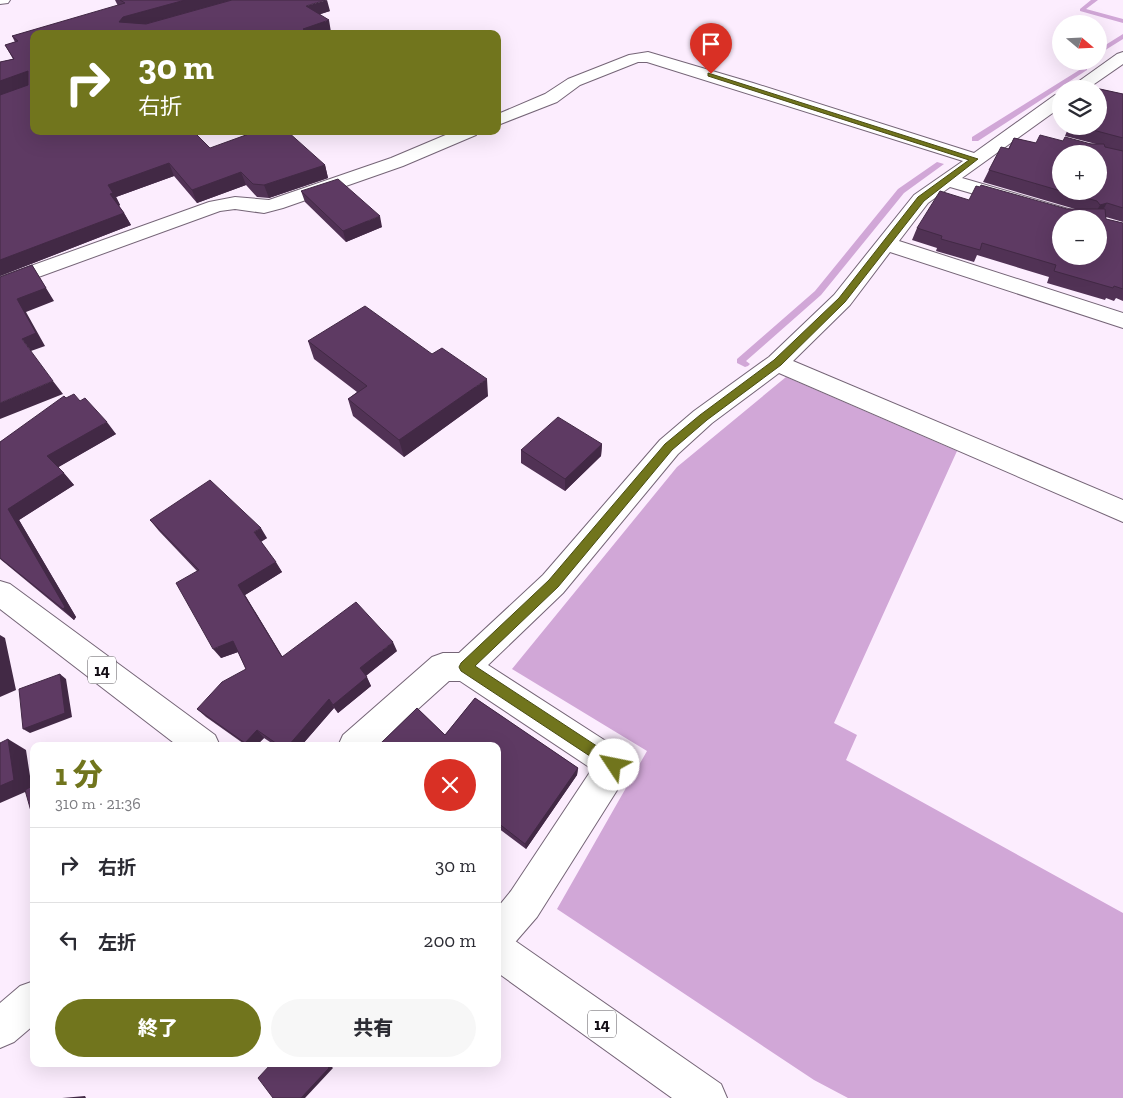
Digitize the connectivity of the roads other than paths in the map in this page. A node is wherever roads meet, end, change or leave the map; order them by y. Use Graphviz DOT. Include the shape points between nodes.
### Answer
graph roads {
  1 [pos="1123,57"];
  2 [pos="1092,80"];
  3 [pos="1052,106"];
  4 [pos="501,119"];
  5 [pos="1017,131"];
  6 [pos="461,135"];
  7 [pos="1036,136"];
  8 [pos="974,159"];
  9 [pos="947,180"];
  10 [pos="1052,210"];
  11 [pos="887,244"];
  12 [pos="0,284"];
  13 [pos="1123,321"];
  14 [pos="777,363"];
  15 [pos="1123,512"];
  16 [pos="0,593"];
  17 [pos="465,667"];
  18 [pos="199,742"];
  19 [pos="359,742"];
  20 [pos="501,931"];
  21 [pos="501,953"];
  22 [pos="30,1003"];
  23 [pos="0,1028"];
  24 [pos="707,1098"];
  1 -- 2 [label="street"];
  3 -- 5 [label="street"];
  4 -- 8 [label="street" via="551,98 574,82 634,58 648,57"];
  5 -- 7 [label="street"];
  5 -- 8 [label="street"];
  6 -- 12 [label="street" via="397,162 276,204 264,207 235,203 216,206"];
  8 -- 9 [label="street"];
  9 -- 10 [label="street"];
  9 -- 11 [label="street" via="921,199"];
  11 -- 13 [label="street"];
  11 -- 14 [label="street" via="842,300"];
  14 -- 15 [label="street"];
  14 -- 17 [label="street" via="703,417 669,447 554,584"];
  16 -- 18 [label="street, 14"];
  17 -- 19 [label="street" via="443,667"];
  17 -- 20 [label="street" via="614,765 524,904"];
  21 -- 24 [label="street, 14"];
  22 -- 23 [label="street"];
}
